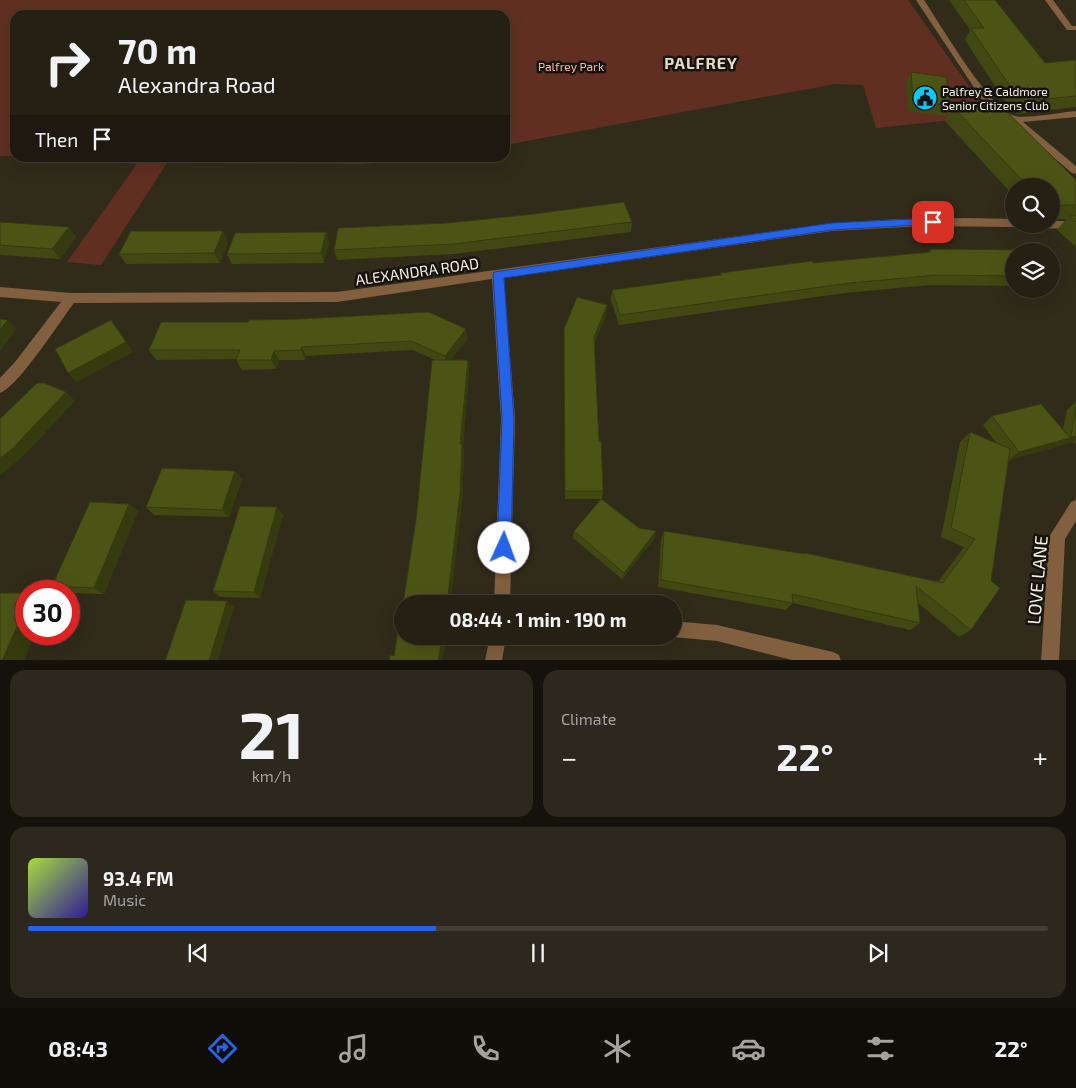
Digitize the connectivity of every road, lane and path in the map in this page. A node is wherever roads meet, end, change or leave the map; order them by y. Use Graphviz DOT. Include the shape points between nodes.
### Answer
graph roads {
  1 [pos="920,0"];
  2 [pos="1049,0"];
  3 [pos="1076,28"];
  4 [pos="1076,114"];
  5 [pos="1015,120"];
  6 [pos="1076,171"];
  7 [pos="1005,223"];
  8 [pos="1060,225"];
  9 [pos="1076,225"];
  10 [pos="498,275"];
  11 [pos="0,292"];
  12 [pos="71,298"];
  13 [pos="0,387"];
  14 [pos="1076,507"];
  15 [pos="502,595"];
  16 [pos="682,630"];
  17 [pos="496,645"];
  18 [pos="493,660"];
  19 [pos="833,660"];
  20 [pos="1050,660"];
  1 -- 5 [label="street" via="986,99 1002,114"];
  2 -- 3 [label="street" via="1070,28"];
  4 -- 5 [label="street"];
  5 -- 6 [label="street"];
  7 -- 10 [label="street, ALEXANDRA ROAD" via="891,222 832,226"];
  8 -- 9 [label="street"];
  10 -- 12 [label="street, ALEXANDRA ROAD" via="337,297"];
  10 -- 15 [label="street" via="508,419"];
  11 -- 12 [label="street, ALEXANDRA ROAD"];
  12 -- 13 [label="street" via="20,366"];
  14 -- 20 [label="street, LOVE LANE" via="1057,537"];
  16 -- 19 [label="street" via="717,633"];
  17 -- 18 [label="street"];
}
